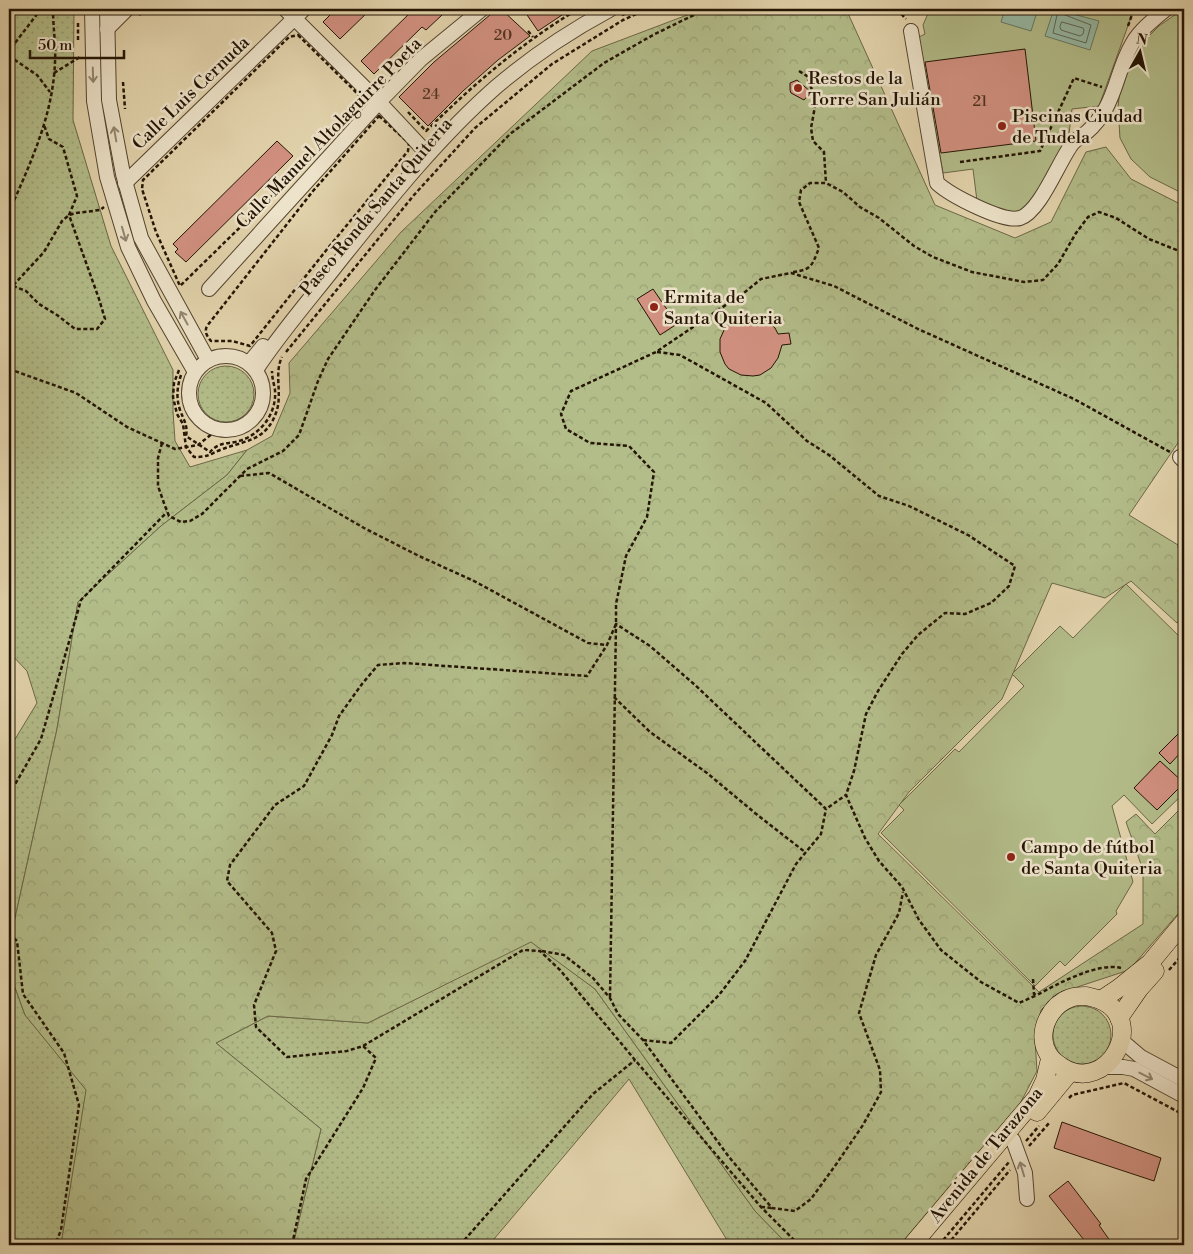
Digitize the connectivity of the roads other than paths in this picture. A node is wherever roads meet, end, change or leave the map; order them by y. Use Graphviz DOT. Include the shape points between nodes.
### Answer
graph roads {
  1 [pos="92,9"];
  2 [pos="107,9"];
  3 [pos="127,9"];
  4 [pos="482,9"];
  5 [pos="597,9"];
  6 [pos="1166,9"];
  7 [pos="294,12"];
  8 [pos="615,13"];
  9 [pos="106,29"];
  10 [pos="911,31"];
  11 [pos="379,102"];
  12 [pos="424,149"];
  13 [pos="125,183"];
  14 [pos="209,289"];
  15 [pos="208,360"];
  16 [pos="252,367"];
  17 [pos="195,372"];
  18 [pos="1184,922"];
  19 [pos="1184,936"];
  20 [pos="1101,1000"];
  21 [pos="1119,1018"];
  22 [pos="1120,1040"];
  23 [pos="1050,1059"];
  24 [pos="1070,1072"];
  25 [pos="1104,1075"];
  26 [pos="1184,1080"];
  27 [pos="1184,1096"];
  28 [pos="1016,1150"];
  29 [pos="1027,1199"];
  30 [pos="912,1245"];
  31 [pos="926,1245"];
  1 -- 17 [label="street, one-way" via="94,101 108,177 128,246 154,301"];
  2 -- 9 [label="street"];
  3 -- 9 [label="street"];
  4 -- 11 [label="street, Calle Manuel Altolaguirre Poeta" via="421,59"];
  5 -- 12 [label="street, Paseo Ronda Santa Quiteria" via="513,66"];
  6 -- 10 [label="street" via="1132,44 1098,121 1072,144 1042,195 1029,213 1020,218 1008,219 992,213 946,191 937,182"];
  7 -- 11 [label="street"];
  7 -- 13 [label="street, Calle Luis Cernuda"];
  8 -- 16 [label="street, Paseo Ronda Santa Quiteria" via="578,27 539,53 497,86 462,120 423,160"];
  13 -- 9 [label="street, one-way" via="109,100"];
  11 -- 12 [label="street"];
  11 -- 14 [label="street, Calle Manuel Altolaguirre Poeta"];
  12 -- 16 [label="street, Paseo Ronda Santa Quiteria"];
  15 -- 13 [label="street, one-way" via="141,238"];
  15 -- 16 [label="street" via="236,357"];
  15 -- 17 [label="street"];
  16 -- 17 [label="street" via="262,383 264,396 260,412 249,424 234,430 217,430 201,422 191,407 189,389"];
  18 -- 20 [label="main road" via="1150,964"];
  19 -- 21 [label="main road" via="1138,989"];
  20 -- 21 [label="main road" via="1112,1007"];
  20 -- 23 [label="main road" via="1086,996 1071,998 1048,1016 1043,1040"];
  21 -- 22 [label="main road" via="1123,1028"];
  22 -- 25 [label="main road" via="1118,1051"];
  22 -- 26 [label="street" via="1140,1057"];
  23 -- 24 [label="main road"];
  23 -- 30 [label="main road, Avenida de Tarazona" via="1037,1097"];
  24 -- 25 [label="main road" via="1094,1071"];
  24 -- 28 [label="main road, Avenida de Tarazona"];
  25 -- 27 [label="street, one-way" via="1123,1067 1134,1069"];
  29 -- 28 [label="street, one-way" via="1024,1173"];
  28 -- 31 [label="main road, Avenida de Tarazona"];
}
